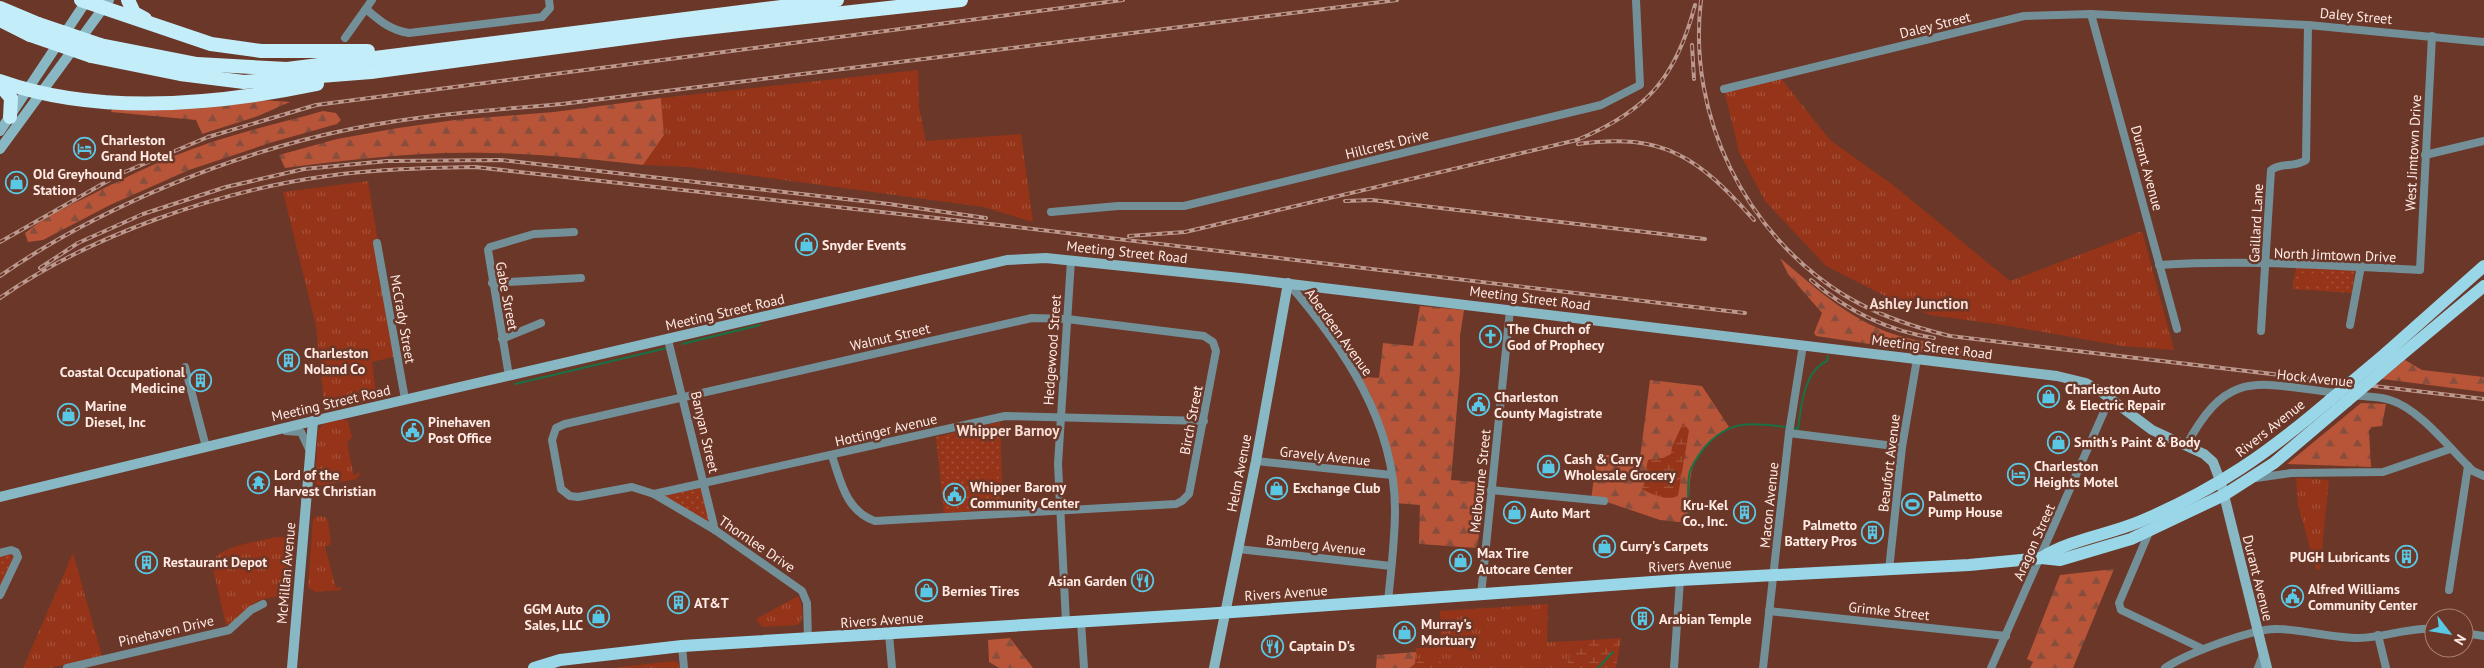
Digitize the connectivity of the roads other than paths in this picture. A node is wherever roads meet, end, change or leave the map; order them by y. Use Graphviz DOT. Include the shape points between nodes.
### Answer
graph roads {
  1 [pos="85,0"];
  2 [pos="128,0"];
  3 [pos="372,0"];
  4 [pos="550,0"];
  5 [pos="838,0"];
  6 [pos="961,0"];
  7 [pos="1636,0"];
  8 [pos="106,4"];
  9 [pos="0,8"];
  10 [pos="366,9"];
  11 [pos="2091,14"];
  12 [pos="0,20"];
  13 [pos="2308,24"];
  14 [pos="34,30"];
  15 [pos="165,30"];
  16 [pos="2432,36"];
  17 [pos="345,38"];
  18 [pos="2484,42"];
  19 [pos="472,46"];
  20 [pos="371,72"];
  21 [pos="0,83"];
  22 [pos="1724,89"];
  23 [pos="34,92"];
  24 [pos="10,117"];
  25 [pos="0,131"];
  26 [pos="2484,141"];
  27 [pos="0,149"];
  28 [pos="2425,155"];
  29 [pos="1051,212"];
  30 [pos="574,232"];
  31 [pos="377,243"];
  32 [pos="1071,260"];
  33 [pos="2159,265"];
  34 [pos="2266,265"];
  35 [pos="2361,266"];
  36 [pos="2484,266"];
  37 [pos="2420,270"];
  38 [pos="581,278"];
  39 [pos="492,284"];
  40 [pos="1288,284"];
  41 [pos="2484,286"];
  42 [pos="1510,310"];
  43 [pos="1067,319"];
  44 [pos="541,323"];
  45 [pos="2350,325"];
  46 [pos="2177,329"];
  47 [pos="2262,331"];
  48 [pos="502,339"];
  49 [pos="668,340"];
  50 [pos="1803,345"];
  51 [pos="1216,351"];
  52 [pos="1918,359"];
  53 [pos="185,367"];
  54 [pos="509,376"];
  55 [pos="684,396"];
  56 [pos="2110,398"];
  57 [pos="405,399"];
  58 [pos="1060,416"];
  59 [pos="1204,420"];
  60 [pos="313,421"];
  61 [pos="280,428"];
  62 [pos="1789,433"];
  63 [pos="2186,446"];
  64 [pos="206,447"];
  65 [pos="1902,447"];
  66 [pos="2450,449"];
  67 [pos="310,452"];
  68 [pos="832,456"];
  69 [pos="1256,461"];
  70 [pos="2468,466"];
  71 [pos="1392,475"];
  72 [pos="2484,476"];
  73 [pos="2252,479"];
  74 [pos="704,484"];
  75 [pos="2222,489"];
  76 [pos="1491,490"];
  77 [pos="654,494"];
  78 [pos="0,497"];
  79 [pos="578,497"];
  80 [pos="1604,501"];
  81 [pos="1060,512"];
  82 [pos="715,530"];
  83 [pos="2150,530"];
  84 [pos="1238,549"];
  85 [pos="0,553"];
  86 [pos="2041,558"];
  87 [pos="1391,566"];
  88 [pos="1890,570"];
  89 [pos="1774,576"];
  90 [pos="1680,580"];
  91 [pos="2449,590"];
  92 [pos="0,595"];
  93 [pos="1481,595"];
  94 [pos="1388,601"];
  95 [pos="264,604"];
  96 [pos="1769,611"];
  97 [pos="1226,612"];
  98 [pos="1066,622"];
  99 [pos="1081,622"];
  100 [pos="2424,629"];
  101 [pos="2258,632"];
  102 [pos="889,634"];
  103 [pos="2378,635"];
  104 [pos="2006,636"];
  105 [pos="808,640"];
  106 [pos="682,646"];
  107 [pos="2204,649"];
  108 [pos="2263,656"];
  109 [pos="66,668"];
  110 [pos="292,668"];
  111 [pos="534,668"];
  112 [pos="684,668"];
  113 [pos="892,668"];
  114 [pos="1084,668"];
  115 [pos="1214,668"];
  116 [pos="1674,668"];
  117 [pos="1763,668"];
  118 [pos="1991,668"];
  119 [pos="2165,668"];
  120 [pos="2258,668"];
  121 [pos="2267,668"];
  122 [pos="2386,668"];
  1 -- 8 [label="highway"];
  1 -- 23 [label="street"];
  2 -- 15 [label="highway" via="134,13"];
  3 -- 10 [label="street"];
  4 -- 10 [label="street" via="550,8 542,17 409,33 384,25"];
  5 -- 19 [label="highway"];
  6 -- 20 [label="highway" via="678,31"];
  7 -- 29 [label="street, Hillcrest Drive" via="1640,85 1601,105 1184,206 1118,206"];
  8 -- 15 [label="highway"];
  8 -- 23 [label="street"];
  9 -- 14 [label="highway"];
  10 -- 17 [label="street"];
  11 -- 13 [label="street, Daley Street"];
  11 -- 22 [label="street, Daley Street" via="2024,16"];
  11 -- 33 [label="street, Durant Avenue"];
  12 -- 14 [label="highway"];
  13 -- 16 [label="street, Daley Street"];
  13 -- 34 [label="street, Gaillard Lane" via="2306,160 2271,170"];
  14 -- 19 [label="highway, bridge" via="197,64 287,69"];
  14 -- 20 [label="highway, bridge" via="91,56 170,72 244,82"];
  15 -- 19 [label="highway" via="211,44 261,52"];
  16 -- 18 [label="street, Daley Street"];
  16 -- 28 [label="street, West Jimtown Drive"];
  20 -- 23 [label="highway" via="273,93 181,103 90,101"];
  21 -- 23 [label="highway"];
  21 -- 24 [label="highway" via="12,100"];
  23 -- 24 [label="street"];
  23 -- 27 [label="street"];
  24 -- 25 [label="street"];
  26 -- 28 [label="street"];
  28 -- 37 [label="street, West Jimtown Drive"];
  30 -- 39 [label="street, Gabe Street" via="534,234 490,247 487,254"];
  31 -- 57 [label="street, McCrady Street"];
  32 -- 40 [label="street, Meeting Street Road"];
  32 -- 43 [label="street, Hedgewood Street"];
  32 -- 49 [label="street, Meeting Street Road" via="1007,260"];
  33 -- 34 [label="street, North Jimtown Drive"];
  33 -- 46 [label="street, Durant Avenue"];
  34 -- 35 [label="street, North Jimtown Drive"];
  34 -- 47 [label="street, Gaillard Lane"];
  35 -- 37 [label="street, North Jimtown Drive"];
  35 -- 45 [label="street"];
  36 -- 75 [label="main road, Rivers Avenue, bridge" via="2386,353"];
  38 -- 39 [label="street"];
  39 -- 48 [label="street, Gabe Street"];
  40 -- 42 [label="street, Meeting Street Road"];
  40 -- 69 [label="street, Helm Avenue"];
  40 -- 71 [label="street, Aberdeen Avenue" via="1308,306 1366,391"];
  41 -- 73 [label="main road, Rivers Avenue, bridge" via="2296,446"];
  42 -- 50 [label="street, Meeting Street Road"];
  42 -- 76 [label="street, Melbourne Street"];
  43 -- 51 [label="street, Walnut Street" via="1204,336 1213,342"];
  43 -- 55 [label="street, Walnut Street" via="1032,318"];
  43 -- 58 [label="street, Hedgewood Street"];
  44 -- 48 [label="street"];
  48 -- 54 [label="street, Gabe Street"];
  49 -- 54 [label="street, Meeting Street Road"];
  49 -- 55 [label="street, Banyan Street"];
  50 -- 52 [label="street, Meeting Street Road"];
  50 -- 62 [label="street, Macon Avenue"];
  51 -- 59 [label="street, Birch Street"];
  52 -- 56 [label="street, Meeting Street Road" via="2057,376 2086,383"];
  52 -- 65 [label="street, Beaufort Avenue"];
  53 -- 64 [label="street"];
  54 -- 57 [label="street, Meeting Street Road"];
  55 -- 74 [label="street, Banyan Street"];
  55 -- 79 [label="street, Walnut Street" via="556,428 552,440 561,489 570,496"];
  56 -- 63 [label="street, Meeting Street Road" via="2152,430"];
  56 -- 86 [label="street, Aragon Street"];
  57 -- 60 [label="street, Meeting Street Road"];
  58 -- 59 [label="street, Hottinger Avenue"];
  58 -- 68 [label="street, Hottinger Avenue" via="1005,416"];
  58 -- 81 [label="street, Hedgewood Street"];
  59 -- 81 [label="street, Birch Street" via="1189,494 1182,501"];
  60 -- 61 [label="street, Meeting Street Road"];
  60 -- 67 [label="street, McMillan Avenue"];
  61 -- 64 [label="street, Meeting Street Road"];
  61 -- 67 [label="street" via="284,432 301,432"];
  62 -- 65 [label="street"];
  62 -- 89 [label="street, Macon Avenue"];
  63 -- 66 [label="street, Hock Avenue" via="2213,405 2236,388 2256,385 2391,400 2418,417"];
  63 -- 75 [label="street, Meeting Street Road" via="2212,460"];
  64 -- 78 [label="street, Meeting Street Road"];
  65 -- 88 [label="street, Beaufort Avenue"];
  66 -- 70 [label="street, Hock Avenue"];
  66 -- 73 [label="street" via="2383,472 2291,473"];
  67 -- 110 [label="street, McMillan Avenue"];
  68 -- 74 [label="street, Hottinger Avenue"];
  68 -- 81 [label="street" via="847,498 859,513 875,521"];
  69 -- 71 [label="street, Gravely Avenue"];
  69 -- 84 [label="street, Helm Avenue"];
  70 -- 72 [label="street, Hock Avenue"];
  70 -- 91 [label="street"];
  71 -- 87 [label="street, Aberdeen Avenue" via="1395,509"];
  73 -- 75 [label="main road, Rivers Avenue"];
  74 -- 77 [label="street, Hottinger Avenue"];
  74 -- 82 [label="street, Banyan Street"];
  75 -- 83 [label="main road, Rivers Avenue"];
  75 -- 86 [label="main road, Rivers Avenue" via="2113,532 2058,547"];
  75 -- 101 [label="street, Durant Avenue"];
  76 -- 80 [label="street"];
  76 -- 93 [label="street, Melbourne Street"];
  77 -- 79 [label="street, Hottinger Avenue" via="632,487"];
  77 -- 82 [label="street, Thornlee Drive"];
  81 -- 98 [label="street, Hedgewood Street"];
  82 -- 105 [label="street, Thornlee Drive" via="802,591 807,603"];
  83 -- 86 [label="main road, Rivers Avenue" via="2077,556 2060,560"];
  83 -- 107 [label="street" via="2120,608"];
  84 -- 87 [label="street, Bamberg Avenue"];
  84 -- 97 [label="street, Helm Avenue"];
  85 -- 92 [label="street" via="11,550 18,556"];
  86 -- 88 [label="main road, Rivers Avenue"];
  86 -- 104 [label="street, Aragon Street"];
  87 -- 94 [label="street, Aberdeen Avenue"];
  88 -- 89 [label="main road, Rivers Avenue"];
  89 -- 90 [label="main road, Rivers Avenue"];
  89 -- 96 [label="street, Macon Avenue"];
  90 -- 93 [label="main road, Rivers Avenue"];
  90 -- 116 [label="street"];
  93 -- 94 [label="main road, Rivers Avenue"];
  94 -- 97 [label="main road, Rivers Avenue"];
  95 -- 109 [label="street, Pinehaven Drive" via="251,610 229,630"];
  96 -- 104 [label="street, Grimke Street"];
  96 -- 117 [label="street, Macon Avenue"];
  97 -- 99 [label="main road, Rivers Avenue"];
  97 -- 115 [label="street, Helm Avenue"];
  98 -- 99 [label="main road, Rivers Avenue"];
  98 -- 102 [label="main road, Rivers Avenue"];
  99 -- 114 [label="street"];
  100 -- 103 [label="street"];
  101 -- 103 [label="street" via="2277,628 2358,638"];
  101 -- 107 [label="street"];
  101 -- 108 [label="street, Durant Avenue"];
  102 -- 105 [label="main road, Rivers Avenue"];
  102 -- 113 [label="street"];
  103 -- 122 [label="street"];
  104 -- 118 [label="street, Aragon Street"];
  105 -- 106 [label="main road, Rivers Avenue"];
  106 -- 111 [label="main road, Rivers Avenue" via="560,660"];
  106 -- 112 [label="street"];
  107 -- 119 [label="street"];
  108 -- 120 [label="street"];
  108 -- 121 [label="street, Durant Avenue"];
}
